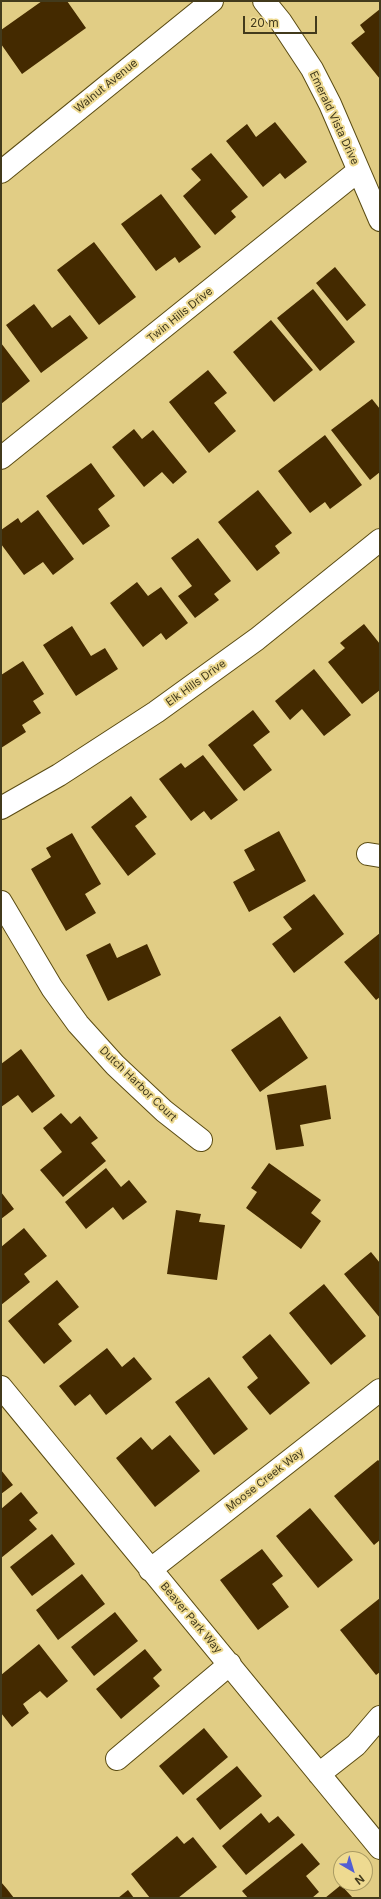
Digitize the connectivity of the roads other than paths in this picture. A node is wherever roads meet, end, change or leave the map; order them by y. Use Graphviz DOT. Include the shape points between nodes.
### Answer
graph roads {
  1 [pos="212,1"];
  2 [pos="264,1"];
  3 [pos="358,171"];
  4 [pos="1,172"];
  5 [pos="380,220"];
  6 [pos="1,458"];
  7 [pos="380,540"];
  8 [pos="1,808"];
  9 [pos="1,902"];
  10 [pos="201,1140"];
  11 [pos="380,1390"];
  12 [pos="3,1396"];
  13 [pos="150,1570"];
  14 [pos="230,1664"];
  15 [pos="380,1717"];
  16 [pos="117,1759"];
  17 [pos="319,1774"];
  18 [pos="380,1848"];
  1 -- 4 [label="street, Walnut Avenue"];
  2 -- 3 [label="street, Emerald Vista Drive" via="312,69 330,104"];
  3 -- 5 [label="street, Emerald Vista Drive"];
  3 -- 6 [label="street, Twin Hills Drive"];
  7 -- 8 [label="street, Elk Hills Drive" via="257,639 156,712 59,775"];
  9 -- 10 [label="street, Dutch Harbor Court" via="52,988 78,1024 115,1065 164,1111"];
  11 -- 13 [label="street, Moose Creek Way"];
  12 -- 13 [label="street, Beaver Park Way"];
  13 -- 14 [label="street, Beaver Park Way"];
  14 -- 16 [label="street"];
  14 -- 17 [label="street, Beaver Park Way"];
  15 -- 17 [label="street" via="356,1745"];
  17 -- 18 [label="street, Beaver Park Way"];
}
